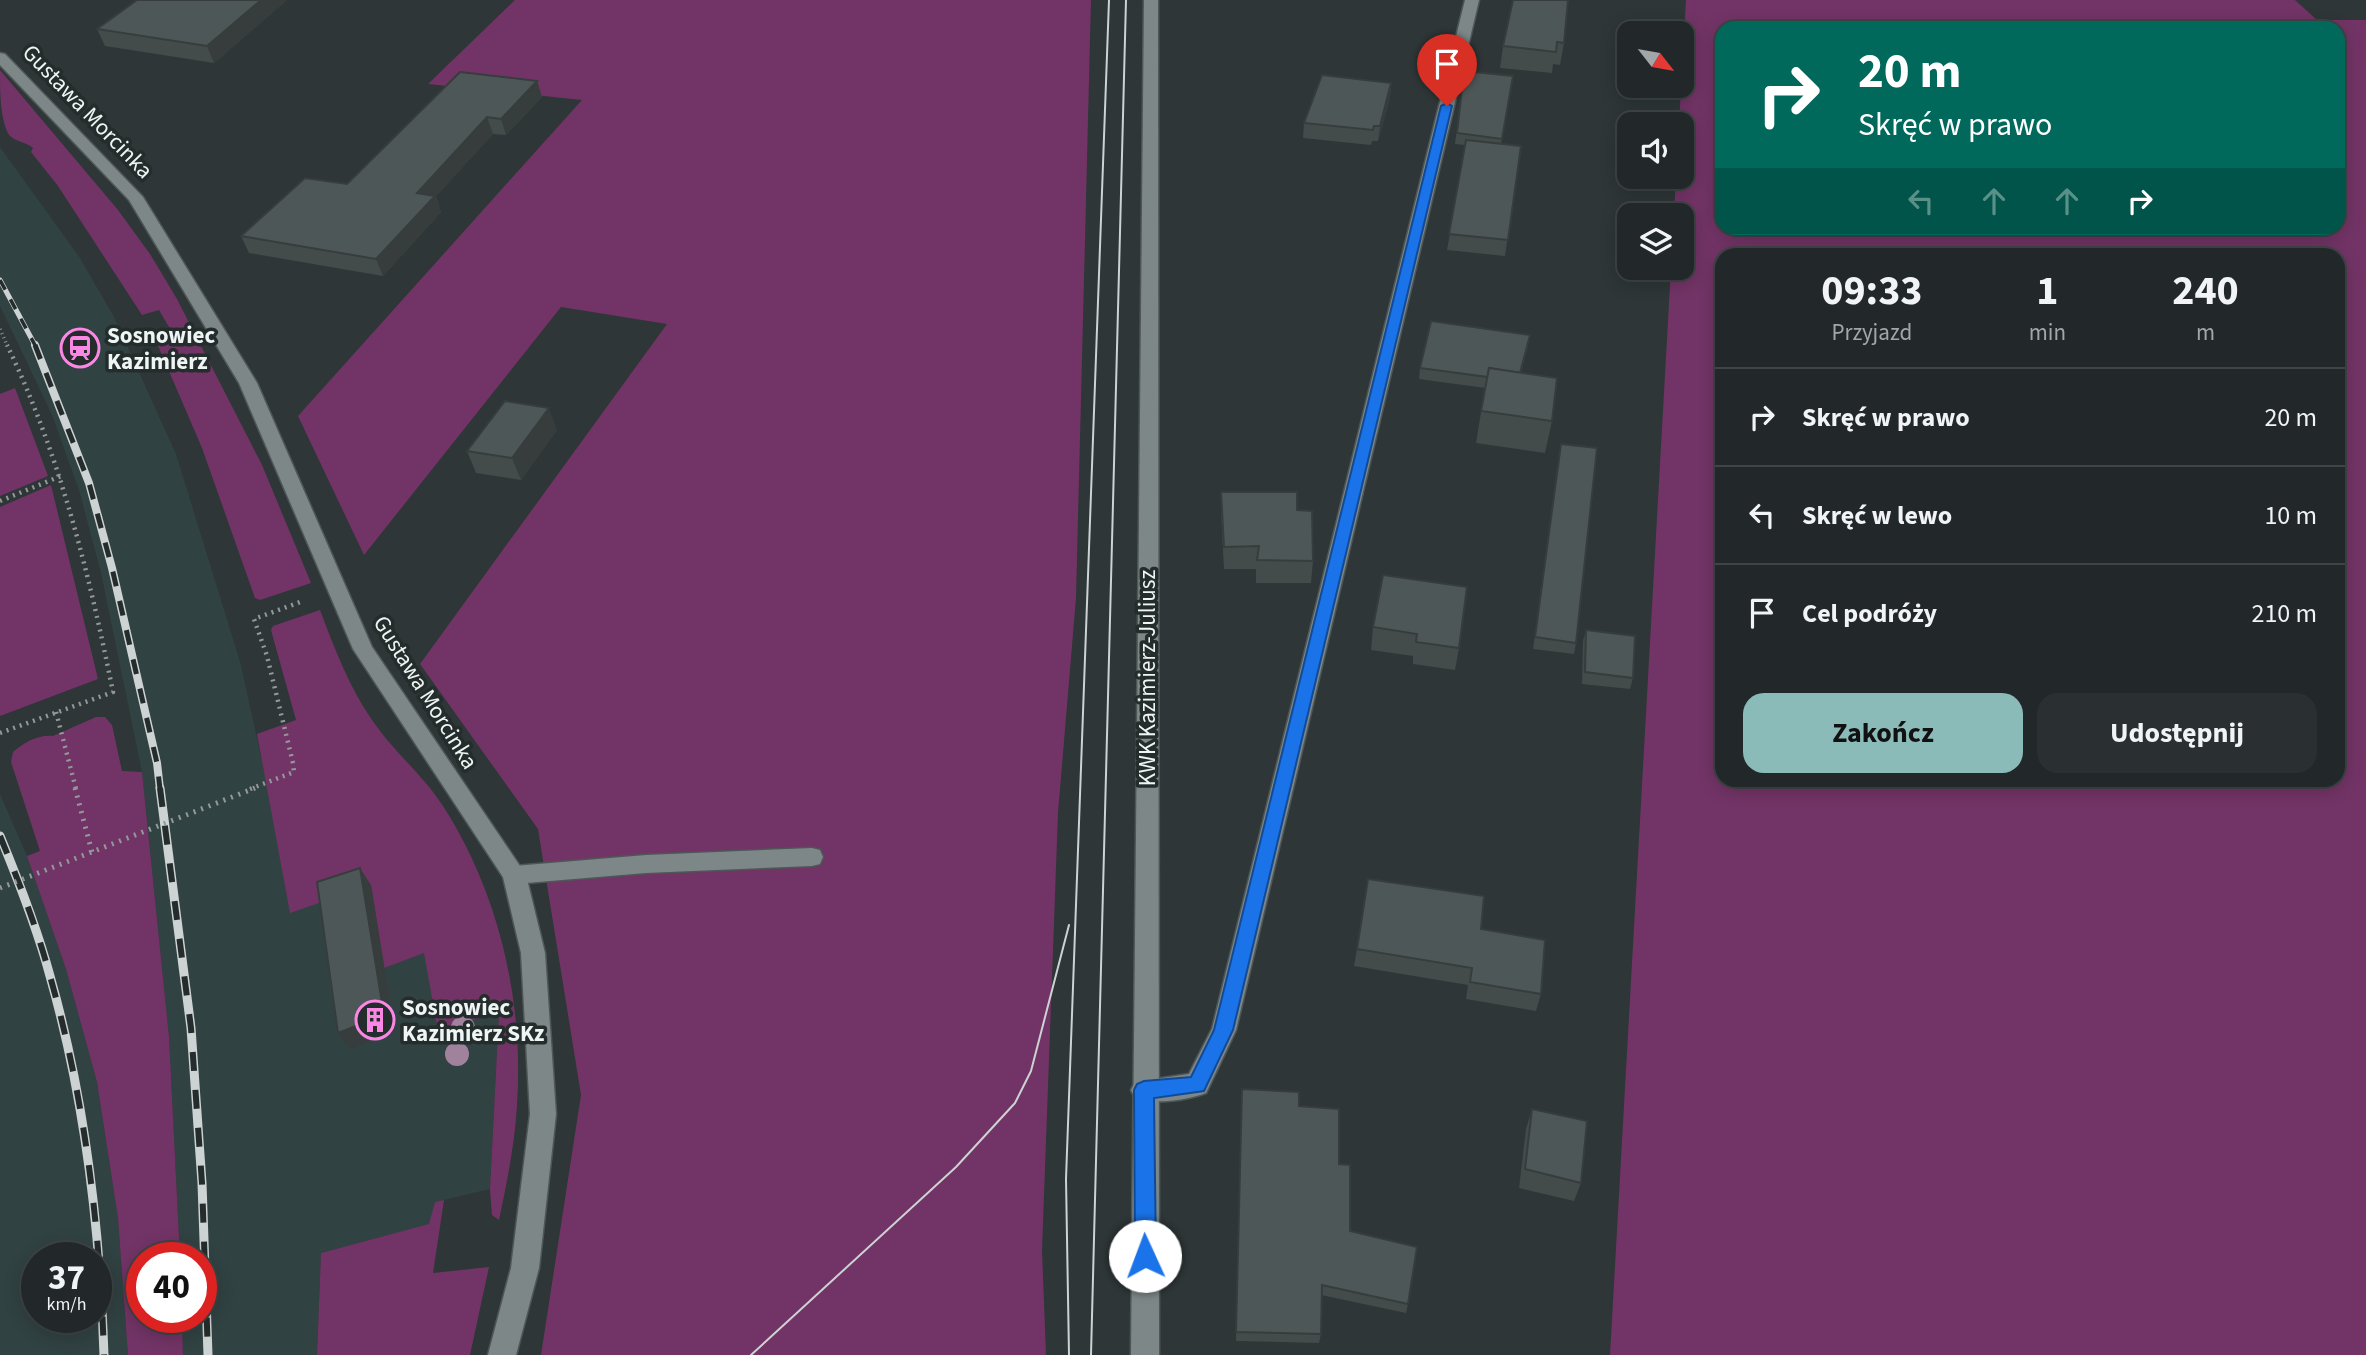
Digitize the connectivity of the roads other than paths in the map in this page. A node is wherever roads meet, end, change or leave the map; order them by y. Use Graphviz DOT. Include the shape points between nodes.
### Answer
graph roads {
  1 [pos="1151,0"];
  2 [pos="1472,0"];
  3 [pos="0,57"];
  4 [pos="812,857"];
  5 [pos="514,875"];
  6 [pos="1144,1090"];
  7 [pos="502,1355"];
  8 [pos="1145,1355"];
  1 -- 6 [label="street, KWK Kazimierz-Juliusz"];
  2 -- 6 [label="street" via="1224,1030 1197,1085"];
  3 -- 5 [label="street, Gustawa Morcinka" via="135,197 248,383 363,649"];
  4 -- 5 [label="street"];
  5 -- 7 [label="street, Gustawa Morcinka" via="533,953 543,1114 525,1268"];
  6 -- 8 [label="street, KWK Kazimierz-Juliusz"];
}
